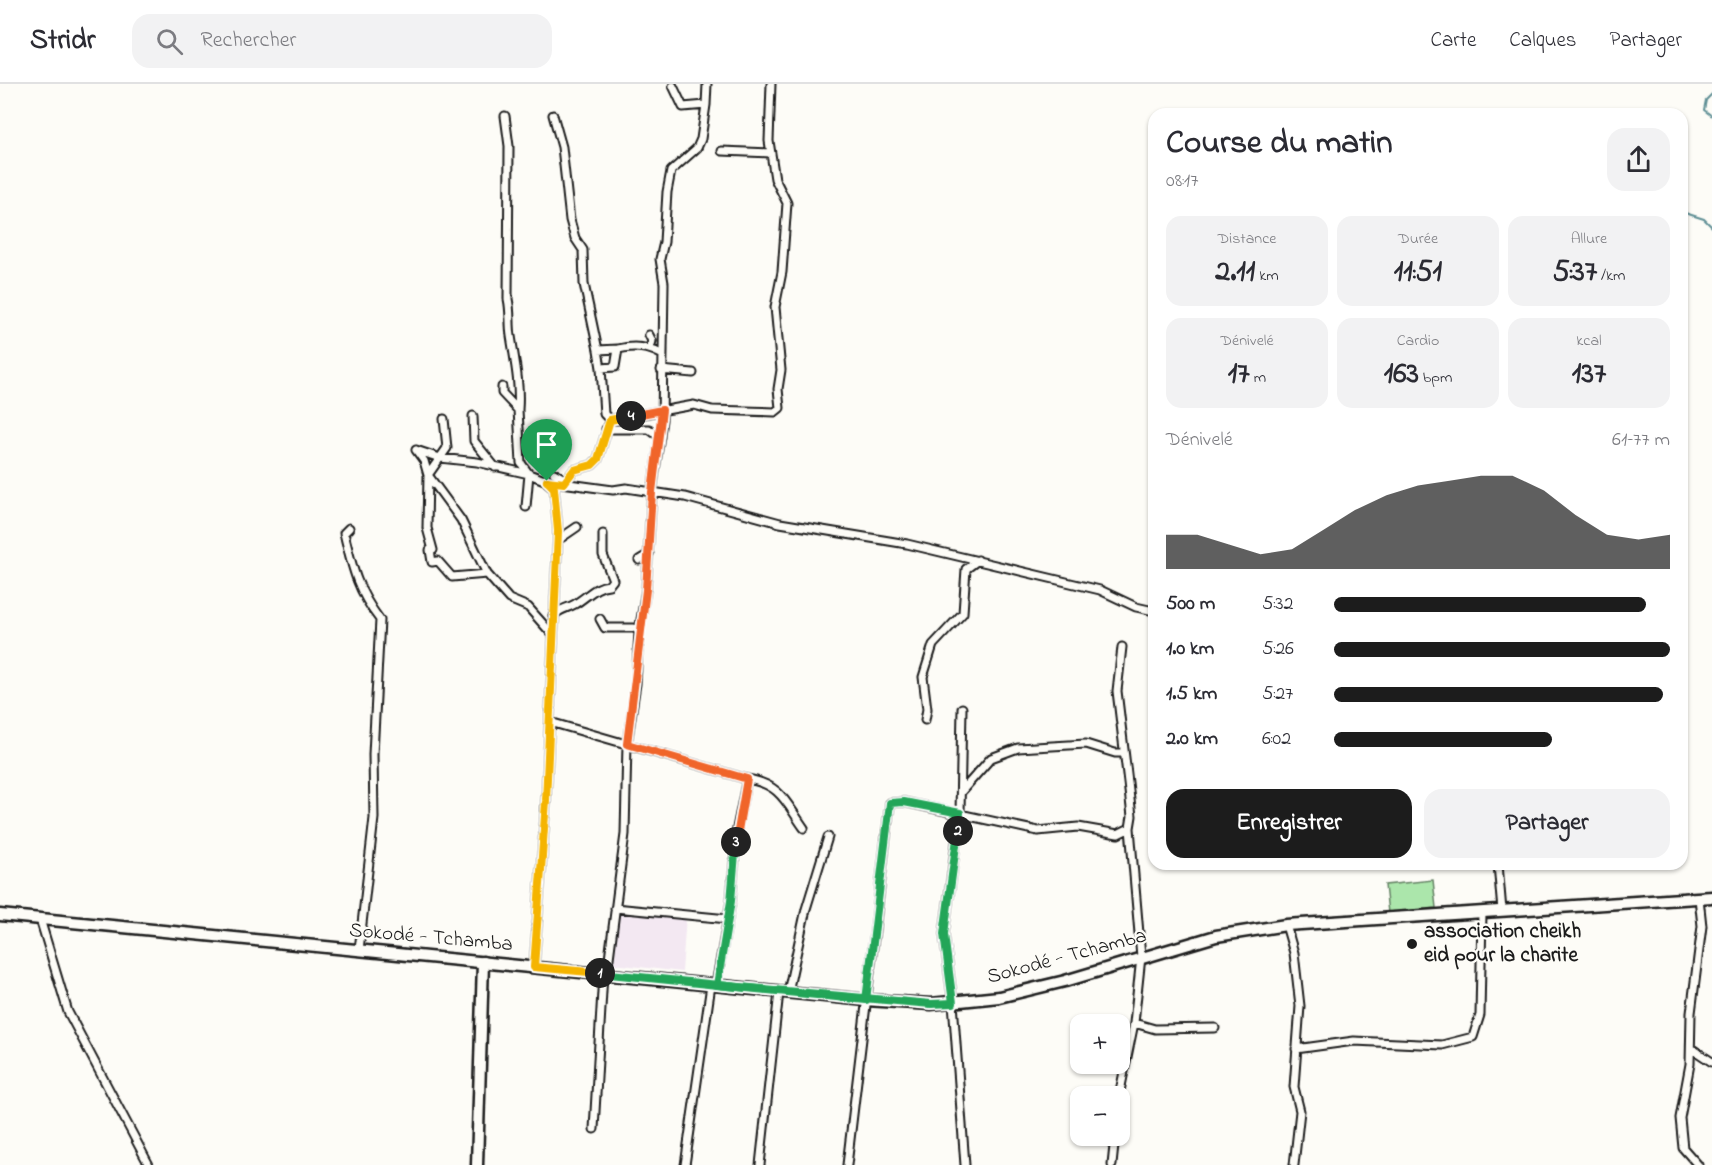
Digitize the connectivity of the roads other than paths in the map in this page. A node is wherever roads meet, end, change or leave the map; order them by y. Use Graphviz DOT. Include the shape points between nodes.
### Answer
graph roads {
  1 [pos="706,84"];
  2 [pos="771,84"];
  3 [pos="677,85"];
  4 [pos="706,105"];
  5 [pos="553,115"];
  6 [pos="504,116"];
  7 [pos="722,151"];
  8 [pos="771,153"];
  9 [pos="649,335"];
  10 [pos="650,348"];
  11 [pos="618,349"];
  12 [pos="598,350"];
  13 [pos="661,354"];
  14 [pos="601,368"];
  15 [pos="662,370"];
  16 [pos="693,373"];
  17 [pos="502,387"];
  18 [pos="519,410"];
  19 [pos="662,410"];
  20 [pos="473,416"];
  21 [pos="444,419"];
  22 [pos="610,420"];
  23 [pos="606,429"];
  24 [pos="660,437"];
  25 [pos="440,458"];
  26 [pos="495,466"];
  27 [pos="554,473"];
  28 [pos="529,474"];
  29 [pos="428,475"];
  30 [pos="547,481"];
  31 [pos="564,483"];
  32 [pos="652,492"];
  33 [pos="526,507"];
  34 [pos="578,527"];
  35 [pos="350,528"];
  36 [pos="603,534"];
  37 [pos="558,540"];
  38 [pos="649,554"];
  39 [pos="639,560"];
  40 [pos="978,560"];
  41 [pos="487,574"];
  42 [pos="638,582"];
  43 [pos="646,590"];
  44 [pos="1148,610"];
  45 [pos="553,616"];
  46 [pos="600,619"];
  47 [pos="639,631"];
  48 [pos="552,634"];
  49 [pos="1122,647"];
  50 [pos="962,708"];
  51 [pos="925,720"];
  52 [pos="550,722"];
  53 [pos="627,744"];
  54 [pos="1124,753"];
  55 [pos="747,779"];
  56 [pos="961,792"];
  57 [pos="960,813"];
  58 [pos="804,828"];
  59 [pos="1130,828"];
  60 [pos="828,837"];
  61 [pos="1499,870"];
  62 [pos="1712,897"];
  63 [pos="1699,898"];
  64 [pos="615,908"];
  65 [pos="1502,911"];
  66 [pos="1482,913"];
  67 [pos="0,915"];
  68 [pos="40,919"];
  69 [pos="728,919"];
  70 [pos="1286,925"];
  71 [pos="359,950"];
  72 [pos="1141,957"];
  73 [pos="483,962"];
  74 [pos="534,967"];
  75 [pos="605,974"];
  76 [pos="714,985"];
  77 [pos="783,992"];
  78 [pos="866,1000"];
  79 [pos="953,1003"];
  80 [pos="1134,1023"];
  81 [pos="1215,1028"];
  82 [pos="1691,1048"];
  83 [pos="1296,1049"];
  84 [pos="1712,1062"];
  85 [pos="1121,1086"];
  86 [pos="594,1129"];
  87 [pos="1114,1146"];
  88 [pos="149,1165"];
  89 [pos="477,1165"];
  90 [pos="685,1165"];
  91 [pos="760,1165"];
  92 [pos="847,1165"];
  93 [pos="965,1165"];
  94 [pos="1112,1165"];
  95 [pos="1294,1165"];
  96 [pos="1698,1165"];
  1 -- 4 [label="street"];
  2 -- 8 [label="street"];
  3 -- 4 [label="street" via="683,107"];
  4 -- 13 [label="street" via="697,148 670,171 660,258 664,283"];
  5 -- 12 [label="street" via="562,147 570,220 583,250 584,284"];
  6 -- 18 [label="street" via="509,146 507,299 519,375"];
  7 -- 8 [label="street"];
  8 -- 19 [label="street" via="775,179 787,203 775,307 780,408 775,412 712,410 694,405"];
  9 -- 10 [label="street"];
  10 -- 11 [label="street"];
  10 -- 13 [label="street"];
  11 -- 12 [label="street"];
  11 -- 14 [label="street" via="615,367"];
  12 -- 14 [label="street"];
  13 -- 15 [label="street"];
  14 -- 22 [label="street" via="604,414"];
  15 -- 16 [label="street"];
  15 -- 19 [label="street"];
  17 -- 18 [label="street" via="502,393"];
  18 -- 28 [label="street" via="521,463"];
  19 -- 22 [label="street"];
  19 -- 24 [label="street"];
  20 -- 26 [label="street" via="474,441"];
  21 -- 25 [label="street" via="447,448"];
  22 -- 23 [label="street"];
  23 -- 24 [label="street" via="649,429"];
  23 -- 31 [label="street" via="598,459 574,470"];
  24 -- 32 [label="street"];
  25 -- 26 [label="street"];
  25 -- 29 [label="street"];
  25 -- 29 [label="street" via="416,450"];
  26 -- 28 [label="street"];
  27 -- 31 [label="street"];
  28 -- 30 [label="street"];
  28 -- 33 [label="street"];
  29 -- 41 [label="street" via="461,520"];
  29 -- 41 [label="street" via="427,528 432,562 438,561 452,576"];
  30 -- 31 [label="street"];
  30 -- 37 [label="street" via="554,488"];
  31 -- 32 [label="street"];
  32 -- 38 [label="street"];
  32 -- 40 [label="street" via="780,523"];
  34 -- 37 [label="street"];
  35 -- 71 [label="street" via="344,533 355,582 380,620 372,754 374,818"];
  36 -- 45 [label="street" via="603,555 613,580 574,605 560,608"];
  37 -- 45 [label="street"];
  38 -- 39 [label="street"];
  38 -- 43 [label="street"];
  40 -- 44 [label="street" via="1100,590"];
  40 -- 51 [label="street" via="966,569 963,613 933,645 923,677"];
  41 -- 48 [label="street" via="509,599 528,608"];
  42 -- 43 [label="street"];
  43 -- 47 [label="street"];
  45 -- 48 [label="street"];
  46 -- 47 [label="street" via="605,628"];
  47 -- 53 [label="street"];
  48 -- 52 [label="street"];
  49 -- 54 [label="street" via="1117,691"];
  50 -- 56 [label="street"];
  52 -- 53 [label="street"];
  52 -- 74 [label="street"];
  53 -- 55 [label="street"];
  53 -- 64 [label="street" via="625,834"];
  54 -- 56 [label="street" via="1086,744 1018,748 991,758"];
  54 -- 59 [label="street"];
  55 -- 58 [label="street" via="770,785 782,795"];
  55 -- 69 [label="street" via="737,828"];
  56 -- 57 [label="street"];
  57 -- 59 [label="street" via="1038,831 1078,827 1118,834"];
  57 -- 78 [label="street" via="890,803"];
  57 -- 79 [label="street" via="944,934"];
  59 -- 72 [label="street"];
  60 -- 77 [label="street"];
  61 -- 65 [label="street"];
  62 -- 63 [label="main road, Sokodé - Tchamba"];
  63 -- 65 [label="main road, Sokodé - Tchamba"];
  63 -- 82 [label="street" via="1702,926"];
  64 -- 69 [label="street"];
  64 -- 75 [label="street"];
  65 -- 66 [label="main road, Sokodé - Tchamba"];
  66 -- 70 [label="main road, Sokodé - Tchamba"];
  66 -- 83 [label="street" via="1480,1015 1473,1037 1442,1045 1354,1041"];
  67 -- 68 [label="main road, Sokodé - Tchamba"];
  68 -- 71 [label="main road, Sokodé - Tchamba"];
  68 -- 88 [label="street" via="68,1012"];
  69 -- 76 [label="street"];
  70 -- 72 [label="main road, Sokodé - Tchamba" via="1216,936"];
  70 -- 83 [label="street" via="1294,953 1300,1006"];
  71 -- 73 [label="main road, Sokodé - Tchamba"];
  72 -- 79 [label="main road, Sokodé - Tchamba" via="1025,991"];
  72 -- 80 [label="street"];
  73 -- 74 [label="main road, Sokodé - Tchamba"];
  73 -- 89 [label="main road"];
  74 -- 75 [label="main road, Sokodé - Tchamba"];
  75 -- 76 [label="main road, Sokodé - Tchamba"];
  75 -- 86 [label="street"];
  76 -- 77 [label="main road, Sokodé - Tchamba"];
  76 -- 90 [label="street"];
  77 -- 78 [label="main road, Sokodé - Tchamba"];
  77 -- 91 [label="street"];
  78 -- 79 [label="main road, Sokodé - Tchamba"];
  78 -- 92 [label="street"];
  79 -- 93 [label="street"];
  80 -- 81 [label="street" via="1155,1029"];
  80 -- 85 [label="street"];
  82 -- 84 [label="street"];
  82 -- 96 [label="street" via="1680,1118 1683,1148"];
  83 -- 95 [label="street" via="1294,1087 1300,1111"];
  87 -- 94 [label="street"];
}
